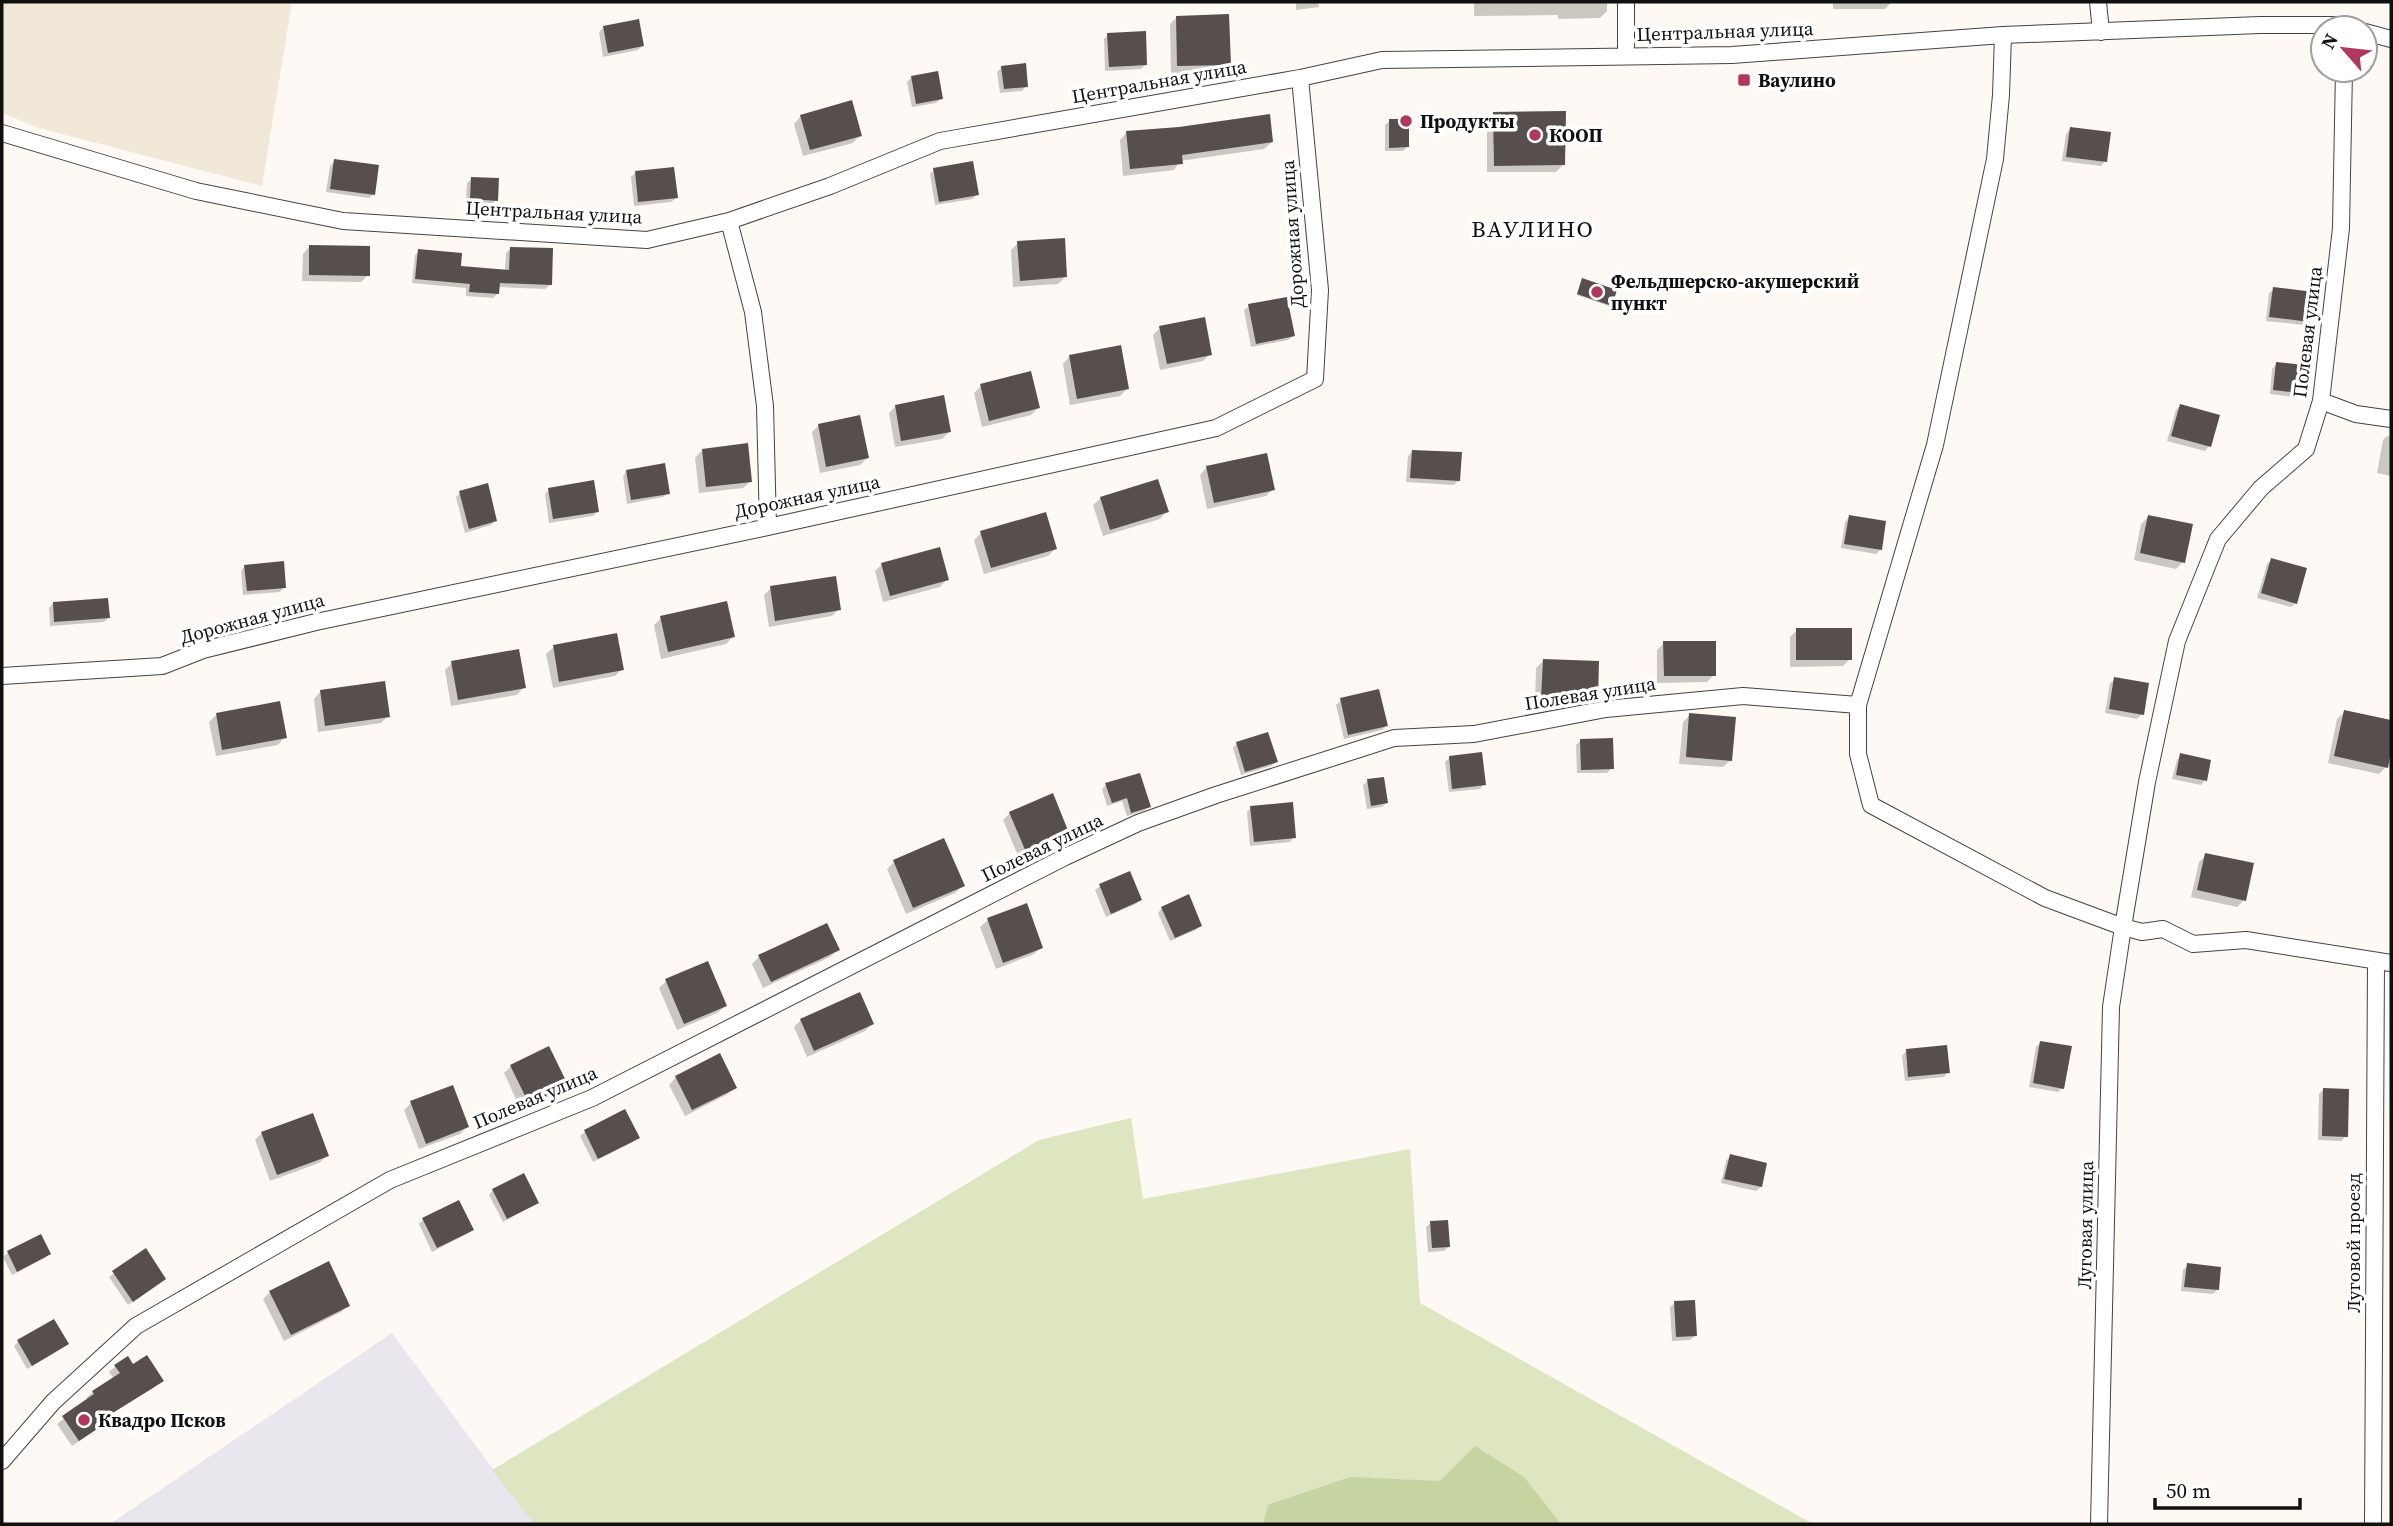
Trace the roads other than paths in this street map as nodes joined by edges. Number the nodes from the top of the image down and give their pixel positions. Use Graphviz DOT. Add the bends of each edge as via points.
graph roads {
  1 [pos="1626,2"];
  2 [pos="2098,2"];
  3 [pos="2309,26"];
  4 [pos="2101,32"];
  5 [pos="2003,35"];
  6 [pos="1626,56"];
  7 [pos="1300,78"];
  8 [pos="2344,84"];
  9 [pos="2,133"];
  10 [pos="729,221"];
  11 [pos="2321,401"];
  12 [pos="2391,419"];
  13 [pos="768,527"];
  14 [pos="2,676"];
  15 [pos="1858,705"];
  16 [pos="2123,927"];
  17 [pos="2383,962"];
  18 [pos="2,1461"];
  19 [pos="2099,1524"];
  20 [pos="2373,1524"];
  1 -- 6 [label="street"];
  2 -- 4 [label="street"];
  3 -- 4 [label="street, Центральная улица"];
  4 -- 5 [label="street, Центральная улица"];
  5 -- 6 [label="street, Центральная улица" via="1732,55"];
  5 -- 15 [label="street" via="1995,159 1935,445"];
  6 -- 7 [label="street, Центральная улица" via="1382,61"];
  7 -- 10 [label="street, Центральная улица" via="940,141"];
  7 -- 13 [label="street, Дорожная улица" via="1320,289 1315,379 1216,428"];
  8 -- 11 [label="street, Полевая улица" via="2342,228"];
  9 -- 10 [label="street, Центральная улица" via="197,191 343,221 647,240"];
  10 -- 13 [label="street" via="753,312 762,379"];
  11 -- 12 [label="street" via="2356,414"];
  11 -- 16 [label="street, Полевая улица" via="2306,449 2261,488 2218,539 2177,641"];
  13 -- 14 [label="street, Дорожная улица" via="316,622 203,649 162,666"];
  15 -- 16 [label="street" via="1858,754 1871,805 2045,898"];
  15 -- 18 [label="street, Полевая улица" via="1743,696 1606,709 1474,734 1394,738 1138,823 592,1098 390,1180 136,1326 53,1402"];
  16 -- 17 [label="street" via="2142,932 2164,929 2193,944 2246,940"];
  16 -- 19 [label="street, Луговая улица" via="2111,1007"];
  17 -- 20 [label="street, Луговой проезд"];
}
